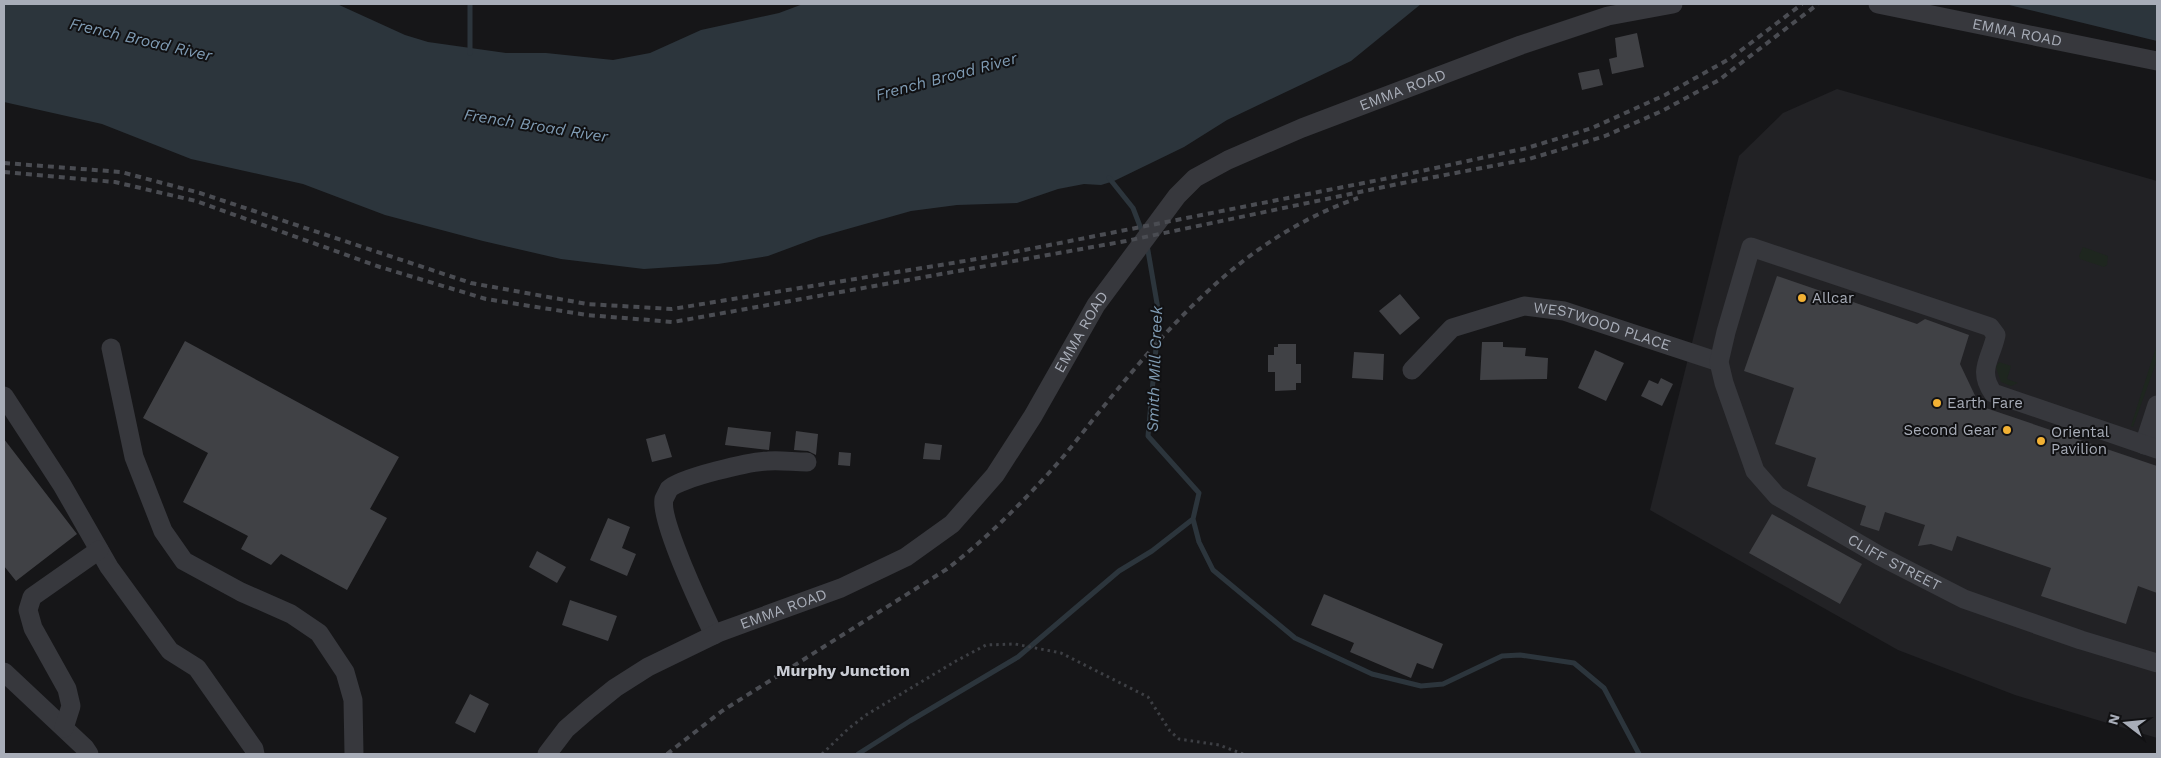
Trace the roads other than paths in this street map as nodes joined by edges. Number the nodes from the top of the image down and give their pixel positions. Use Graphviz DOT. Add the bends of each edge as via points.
graph roads {
  1 [pos="1673,4"];
  2 [pos="1878,4"];
  3 [pos="2157,62"];
  4 [pos="110,348"];
  5 [pos="1720,362"];
  6 [pos="1412,370"];
  7 [pos="4,396"];
  8 [pos="2157,405"];
  9 [pos="2151,447"];
  10 [pos="807,462"];
  11 [pos="99,550"];
  12 [pos="714,635"];
  13 [pos="2157,662"];
  14 [pos="4,672"];
  15 [pos="64,728"];
  16 [pos="89,754"];
  17 [pos="256,754"];
  18 [pos="354,754"];
  19 [pos="547,754"];
  1 -- 12 [label="street, EMMA ROAD" via="1608,16 1521,45 1302,128 1195,178 1177,196 1096,305 1033,416 995,475 952,524 906,557 884,568 841,588"];
  2 -- 3 [label="street, EMMA ROAD"];
  4 -- 18 [label="street" via="134,457 163,531 184,561 240,592 290,614 319,633 348,681 353,700"];
  5 -- 6 [label="street, WESTWOOD PLACE" via="1564,311 1524,306 1452,328"];
  5 -- 9 [label="street" via="1751,247 1990,327 1996,335 1984,372 1993,393"];
  5 -- 13 [label="street, CLIFF STREET" via="1724,383 1755,471 1778,496 1880,556 1964,599 2081,640"];
  7 -- 11 [label="street" via="62,485"];
  8 -- 9 [label="street"];
  10 -- 12 [label="street" via="767,460 734,467 683,481 670,489 664,500 664,514"];
  11 -- 15 [label="street" via="32,597 28,610 32,628 67,689 71,706"];
  11 -- 17 [label="street" via="170,651 197,668"];
  12 -- 19 [label="street, EMMA ROAD" via="648,667 615,688 566,730"];
  14 -- 15 [label="street"];
  15 -- 16 [label="street"];
}
